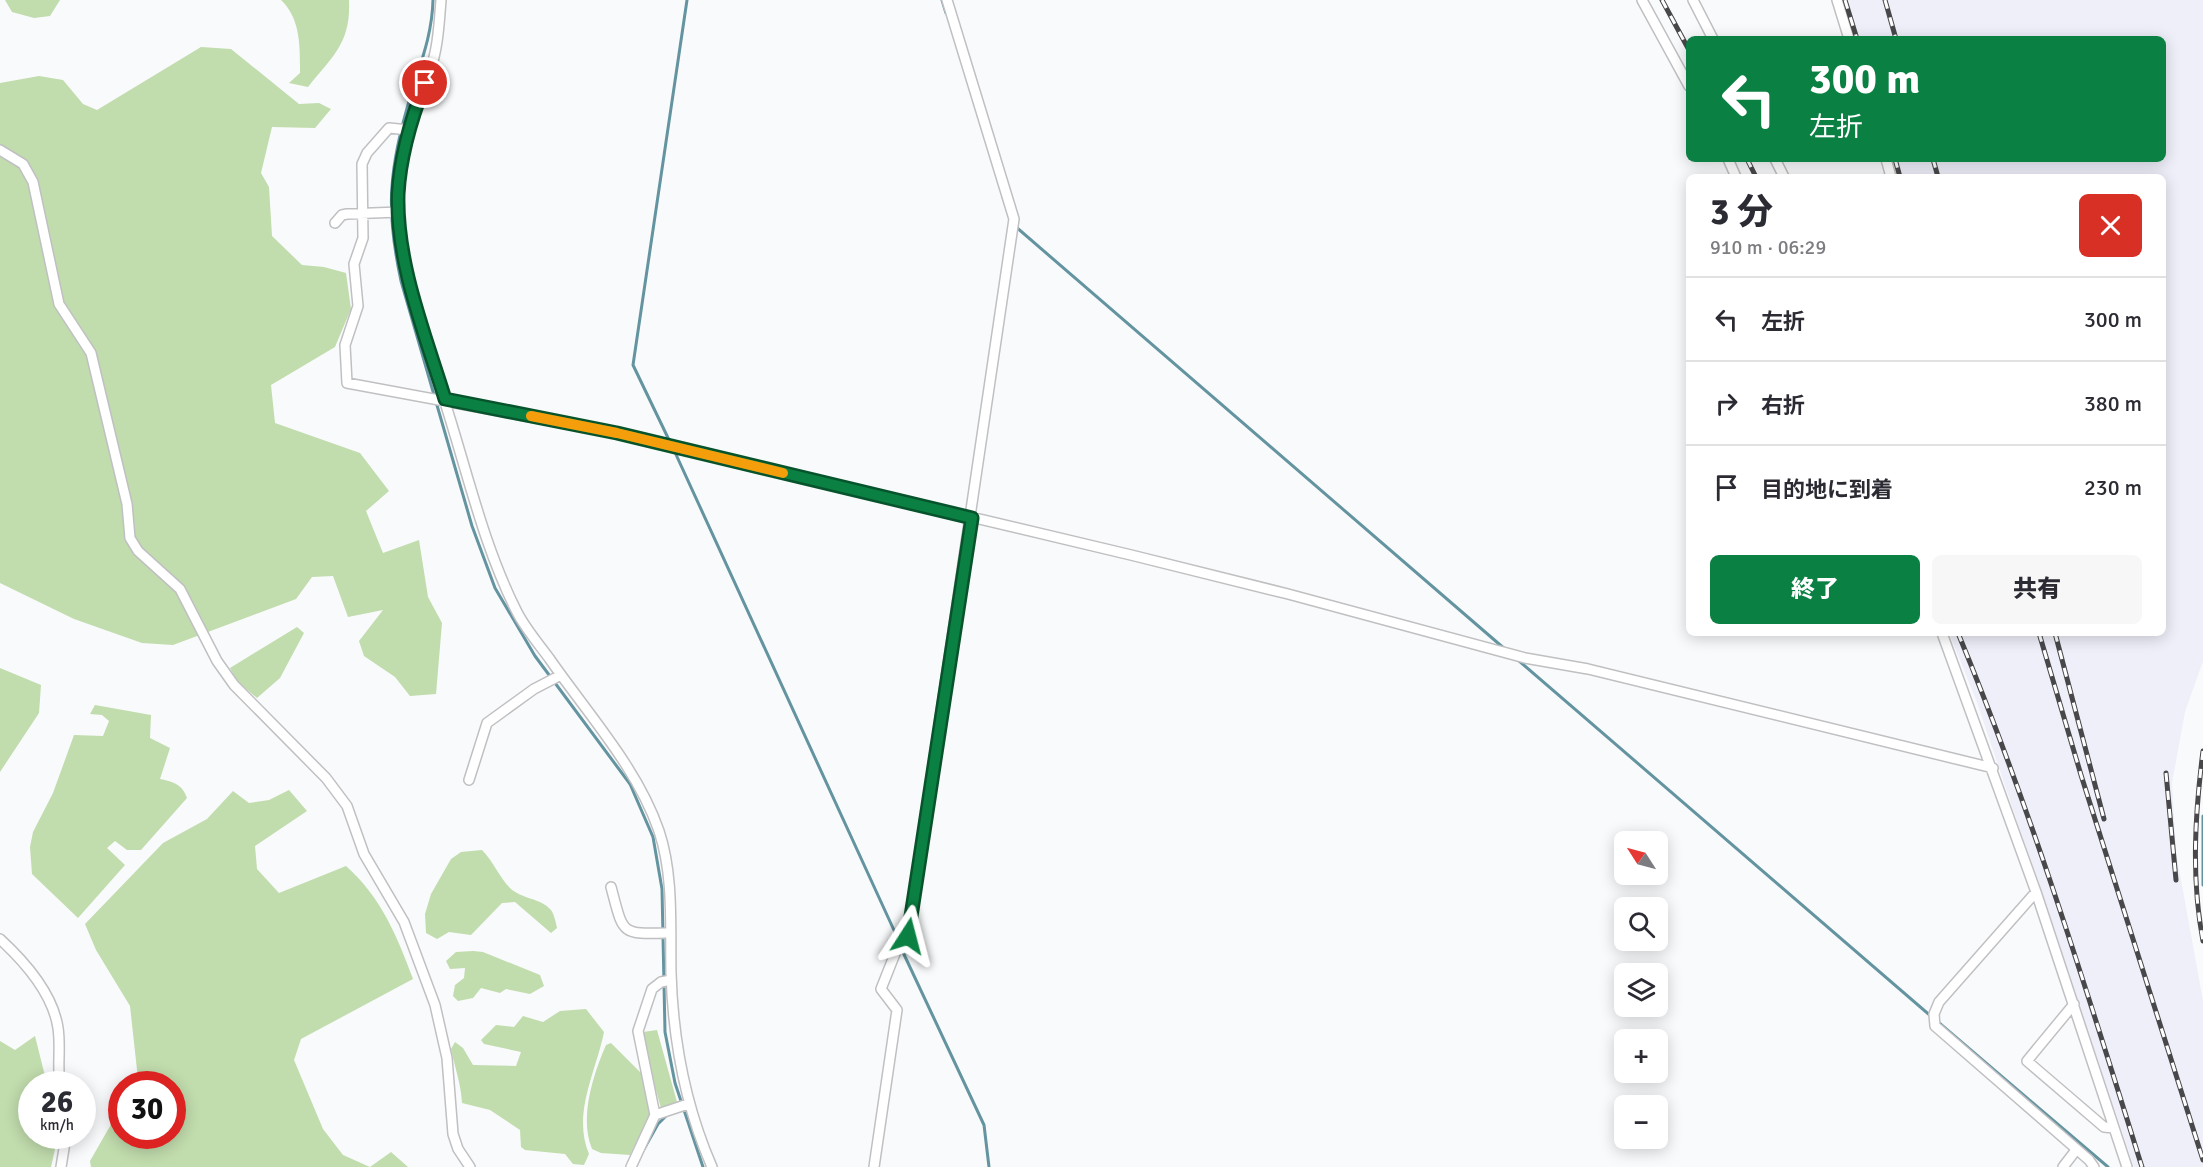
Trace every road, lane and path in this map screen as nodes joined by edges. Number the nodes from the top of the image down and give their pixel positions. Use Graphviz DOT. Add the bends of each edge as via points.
graph roads {
  1 [pos="441,0"];
  2 [pos="947,0"];
  3 [pos="1642,0"];
  4 [pos="1692,0"];
  5 [pos="1837,0"];
  6 [pos="1711,36"];
  7 [pos="1848,36"];
  8 [pos="1686,81"];
  9 [pos="409,129"];
  10 [pos="0,150"];
  11 [pos="399,212"];
  12 [pos="362,214"];
  13 [pos="335,223"];
  14 [pos="445,399"];
  15 [pos="972,518"];
  16 [pos="1943,636"];
  17 [pos="561,675"];
  18 [pos="1993,768"];
  19 [pos="469,780"];
  20 [pos="611,887"];
  21 [pos="2036,892"];
  22 [pos="671,933"];
  23 [pos="0,939"];
  24 [pos="671,980"];
  25 [pos="2074,1004"];
  26 [pos="60,1071"];
  27 [pos="688,1104"];
  28 [pos="655,1115"];
  29 [pos="2114,1128"];
  30 [pos="64,1149"];
  31 [pos="2076,1149"];
  32 [pos="61,1167"];
  33 [pos="470,1167"];
  34 [pos="632,1167"];
  35 [pos="712,1167"];
  36 [pos="874,1167"];
  37 [pos="2063,1167"];
  38 [pos="2094,1167"];
  39 [pos="2127,1167"];
  1 -- 9 [label="street" via="430,72"];
  2 -- 15 [label="street" via="1015,219"];
  3 -- 8 [label="street"];
  4 -- 6 [label="street"];
  5 -- 7 [label="street"];
  9 -- 11 [label="street" via="400,173"];
  9 -- 12 [label="street" via="389,128 367,153 362,164"];
  10 -- 33 [label="street" via="23,164 33,182 59,304 91,353 127,504 130,538 138,551 180,589 217,661 234,684 326,778 347,806 364,854 404,922 435,1005 447,1058 453,1134"];
  11 -- 12 [label="street"];
  11 -- 14 [label="street" via="409,274"];
  12 -- 13 [label="street" via="342,216"];
  12 -- 14 [label="street" via="362,243 354,264 358,306 345,345 347,383"];
  14 -- 15 [label="street" via="617,433"];
  14 -- 17 [label="street" via="492,558 519,615"];
  15 -- 18 [label="street" via="1288,594 1524,658 1588,669"];
  15 -- 36 [label="street" via="908,936 900,941 881,989 897,1010"];
  16 -- 18 [label="street"];
  17 -- 19 [label="street" via="487,723"];
  17 -- 22 [label="street" via="640,786 651,809 666,861"];
  18 -- 21 [label="street"];
  20 -- 22 [label="street" via="621,925 627,931"];
  21 -- 25 [label="street"];
  21 -- 31 [label="street" via="1939,1002 1935,1026"];
  22 -- 24 [label="street"];
  23 -- 26 [label="street" via="33,975 51,1009 58,1027"];
  24 -- 27 [label="street" via="676,1044"];
  24 -- 28 [label="street" via="652,989 638,1031"];
  25 -- 29 [label="street"];
  25 -- 29 [label="street" via="2027,1061 2104,1126"];
  27 -- 28 [label="street"];
  27 -- 35 [label="street"];
  28 -- 34 [label="street"];
  29 -- 39 [label="street"];
  30 -- 32 [label="street"];
  31 -- 37 [label="street"];
  31 -- 38 [label="street"];
}
